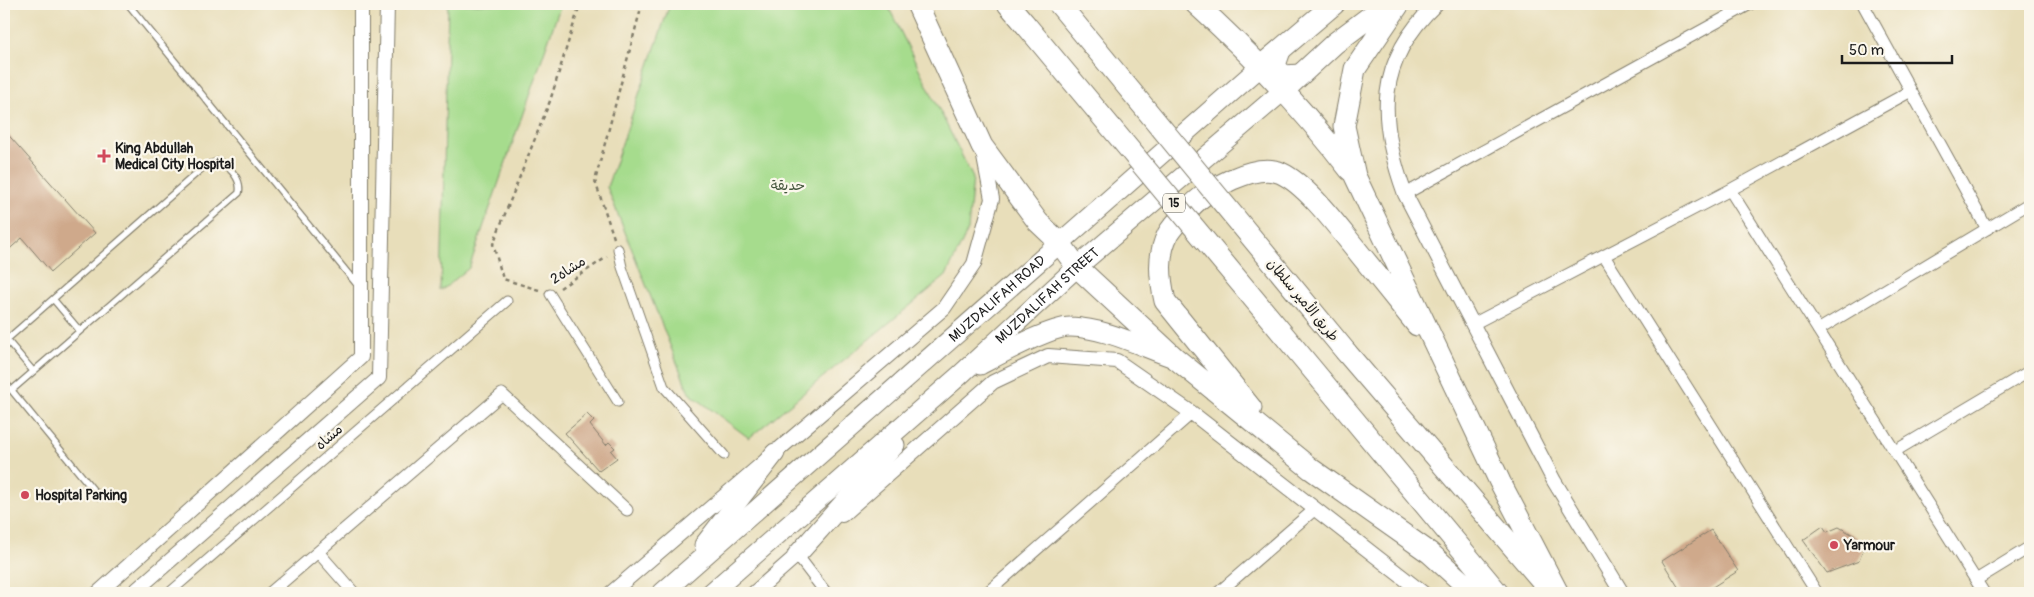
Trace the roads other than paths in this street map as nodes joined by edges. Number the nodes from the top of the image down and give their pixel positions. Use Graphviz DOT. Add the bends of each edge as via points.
graph roads {
  1 [pos="128,4"];
  2 [pos="361,4"];
  3 [pos="387,4"];
  4 [pos="917,4"];
  5 [pos="1008,4"];
  6 [pos="1058,4"];
  7 [pos="1196,4"];
  8 [pos="1334,4"];
  9 [pos="1388,4"];
  10 [pos="1399,4"];
  11 [pos="1436,4"];
  12 [pos="1750,4"];
  13 [pos="1863,4"];
  14 [pos="1282,48"];
  15 [pos="1260,67"];
  16 [pos="1301,74"];
  17 [pos="1283,91"];
  18 [pos="1911,91"];
  19 [pos="982,146"];
  20 [pos="1355,176"];
  21 [pos="1730,190"];
  22 [pos="1404,194"];
  23 [pos="2030,203"];
  24 [pos="1987,229"];
  25 [pos="1059,242"];
  26 [pos="618,250"];
  27 [pos="1604,256"];
  28 [pos="1036,262"];
  29 [pos="1077,267"];
  30 [pos="1057,286"];
  31 [pos="361,289"];
  32 [pos="550,294"];
  33 [pos="53,299"];
  34 [pos="507,301"];
  35 [pos="1473,324"];
  36 [pos="1818,330"];
  37 [pos="80,331"];
  38 [pos="5,341"];
  39 [pos="1439,353"];
  40 [pos="1175,358"];
  41 [pos="2030,370"];
  42 [pos="33,371"];
  43 [pos="959,376"];
  44 [pos="4,380"];
  45 [pos="12,390"];
  46 [pos="618,402"];
  47 [pos="1192,413"];
  48 [pos="1282,446"];
  49 [pos="1895,451"];
  50 [pos="775,453"];
  51 [pos="724,455"];
  52 [pos="99,497"];
  53 [pos="1315,509"];
  54 [pos="627,510"];
  55 [pos="2030,547"];
  56 [pos="318,552"];
  57 [pos="797,555"];
  58 [pos="1976,580"];
  59 [pos="669,587"];
  60 [pos="1224,591"];
  61 [pos="98,593"];
  62 [pos="133,593"];
  63 [pos="169,593"];
  64 [pos="270,593"];
  65 [pos="354,593"];
  66 [pos="611,593"];
  67 [pos="711,593"];
  68 [pos="754,593"];
  69 [pos="826,593"];
  70 [pos="987,593"];
  71 [pos="1423,593"];
  72 [pos="1474,593"];
  73 [pos="1498,593"];
  74 [pos="1553,593"];
  75 [pos="1558,593"];
  76 [pos="1622,593"];
  77 [pos="1817,593"];
  78 [pos="1984,593"];
  1 -- 31 [label="lane"];
  2 -- 31 [label="street"];
  3 -- 62 [label="street" via="379,378"];
  4 -- 19 [label="highway"];
  5 -- 73 [label="highway, 15, bridge"];
  6 -- 74 [label="highway, طريق الأمير سلطان, bridge" via="1346,352"];
  7 -- 15 [label="highway"];
  8 -- 14 [label="highway, MUZDALIFAH ROAD"];
  9 -- 16 [label="highway, MUZDALIFAH STREET" via="1335,43"];
  10 -- 20 [label="highway" via="1354,69 1344,126"];
  11 -- 22 [label="street" via="1402,47 1386,87 1385,117 1392,158"];
  12 -- 22 [label="street"];
  13 -- 18 [label="street"];
  14 -- 15 [label="highway, MUZDALIFAH ROAD"];
  14 -- 16 [label="highway" via="1276,65 1283,75"];
  15 -- 17 [label="highway"];
  15 -- 25 [label="highway, MUZDALIFAH ROAD"];
  16 -- 17 [label="highway, MUZDALIFAH STREET"];
  17 -- 20 [label="highway" via="1316,126"];
  17 -- 29 [label="highway, MUZDALIFAH STREET"];
  18 -- 21 [label="street"];
  18 -- 24 [label="street"];
  19 -- 25 [label="highway" via="1038,222"];
  19 -- 50 [label="street" via="992,198 974,264 944,308"];
  20 -- 39 [label="highway"];
  21 -- 27 [label="street"];
  21 -- 36 [label="street"];
  22 -- 35 [label="street"];
  23 -- 24 [label="street"];
  24 -- 36 [label="street"];
  25 -- 28 [label="highway, MUZDALIFAH ROAD"];
  25 -- 29 [label="highway"];
  26 -- 51 [label="street" via="664,387"];
  27 -- 35 [label="street"];
  27 -- 77 [label="street"];
  28 -- 30 [label="highway" via="1057,257 1066,268"];
  28 -- 59 [label="highway, MUZDALIFAH ROAD"];
  29 -- 30 [label="highway, MUZDALIFAH STREET"];
  29 -- 40 [label="highway"];
  30 -- 43 [label="highway, MUZDALIFAH STREET"];
  31 -- 61 [label="street" via="361,357"];
  32 -- 46 [label="street"];
  33 -- 37 [label="lane"];
  33 -- 37 [label="lane" via="206,165 219,161 228,166 240,186 239,193"];
  33 -- 38 [label="lane"];
  34 -- 63 [label="street, مشاه"];
  35 -- 76 [label="street" via="1554,481"];
  36 -- 49 [label="street"];
  37 -- 42 [label="lane"];
  38 -- 42 [label="lane"];
  39 -- 48 [label="highway" via="1330,217 1305,191 1280,173 1254,171 1234,178 1195,202 1168,234 1161,256 1160,280 1165,301"];
  39 -- 75 [label="highway" via="1500,482"];
  40 -- 43 [label="highway" via="1097,331 1070,327 1026,342"];
  40 -- 48 [label="highway"];
  41 -- 49 [label="street"];
  42 -- 45 [label="lane"];
  43 -- 57 [label="highway"];
  43 -- 67 [label="highway, MUZDALIFAH STREET"];
  44 -- 45 [label="lane"];
  45 -- 52 [label="lane"];
  47 -- 53 [label="street"];
  47 -- 57 [label="street" via="1117,361 1048,356 993,382"];
  47 -- 70 [label="street"];
  48 -- 72 [label="highway" via="1430,553"];
  49 -- 58 [label="street"];
  50 -- 59 [label="highway"];
  50 -- 66 [label="street"];
  53 -- 60 [label="street"];
  53 -- 71 [label="street"];
  54 -- 56 [label="street" via="502,394"];
  55 -- 58 [label="street"];
  56 -- 64 [label="street"];
  56 -- 65 [label="street"];
  57 -- 68 [label="street"];
  57 -- 69 [label="street"];
  58 -- 78 [label="street"];
}
